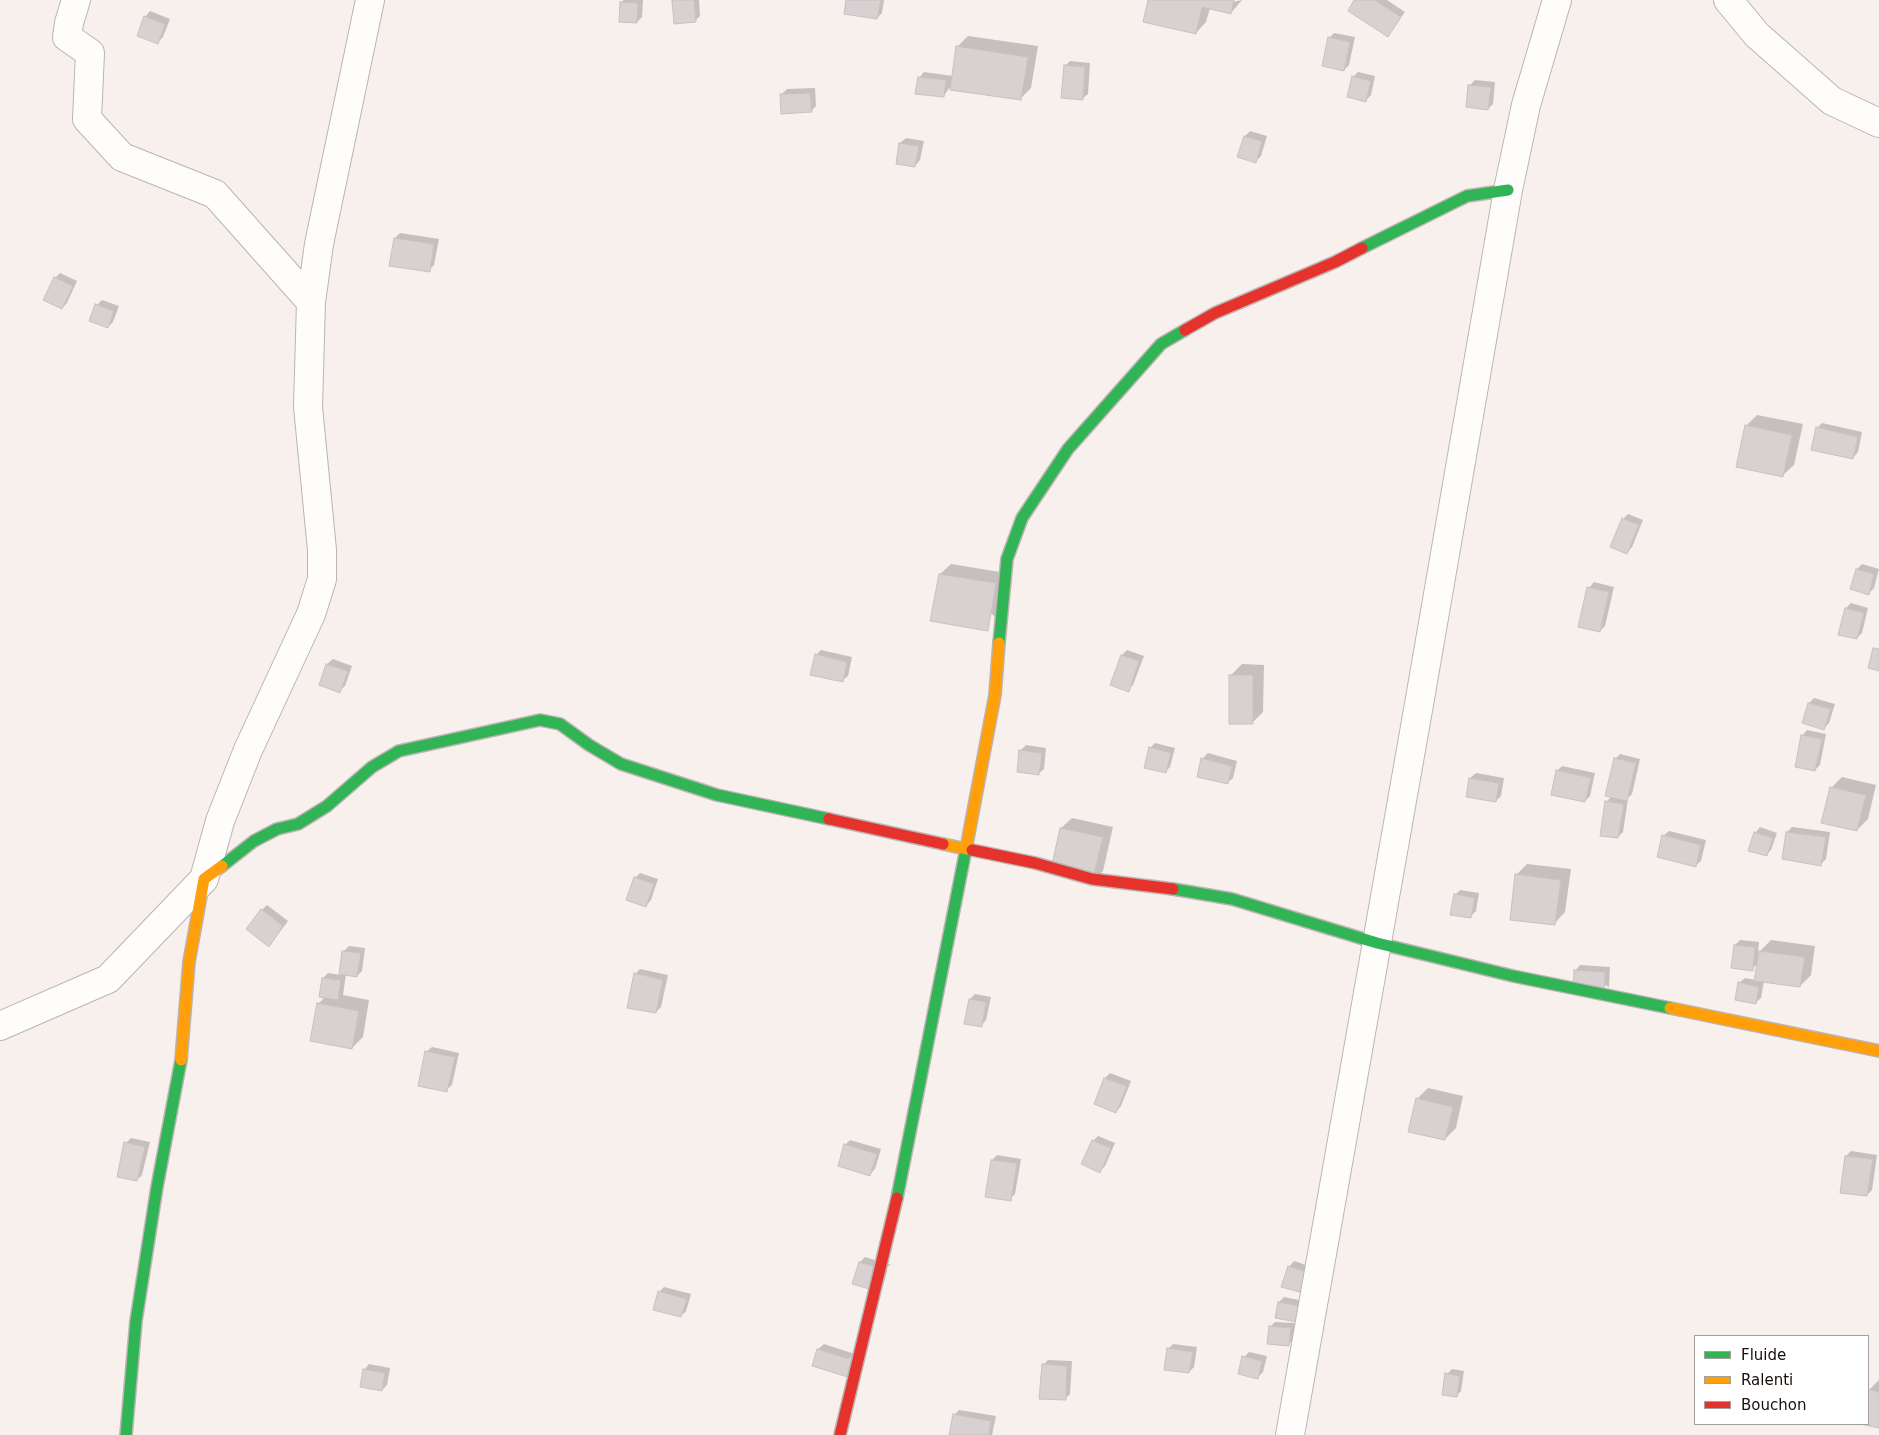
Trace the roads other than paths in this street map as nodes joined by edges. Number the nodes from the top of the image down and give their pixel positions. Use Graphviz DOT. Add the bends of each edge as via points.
graph roads {
  1 [pos="76,0"];
  2 [pos="370,0"];
  3 [pos="1557,0"];
  4 [pos="1728,0"];
  5 [pos="1879,123"];
  6 [pos="1508,186"];
  7 [pos="311,302"];
  8 [pos="966,849"];
  9 [pos="204,879"];
  10 [pos="1377,943"];
  11 [pos="0,1026"];
  12 [pos="1879,1051"];
  13 [pos="126,1435"];
  14 [pos="840,1435"];
  15 [pos="1290,1435"];
  1 -- 7 [label="street" via="67,37 90,53 87,119 122,157 215,194"];
  2 -- 7 [label="street" via="319,244"];
  3 -- 6 [label="street" via="1526,105"];
  4 -- 5 [label="street" via="1758,35 1832,100"];
  6 -- 8 [label="street" via="1467,196 1335,262 1215,313 1161,344 1068,448 1022,518 1007,559 995,695"];
  6 -- 10 [label="street"];
  7 -- 9 [label="street" via="308,407 322,579 311,614 248,750 220,821"];
  8 -- 9 [label="street" via="717,795 621,764 560,724 540,720 399,751 372,767 327,806 298,824 277,829 254,841"];
  8 -- 10 [label="street" via="1092,878 1232,899"];
  8 -- 14 [label="street" via="895,1208"];
  9 -- 11 [label="street" via="108,979"];
  9 -- 13 [label="street" via="190,962 184,1051 157,1187 136,1321"];
  10 -- 12 [label="street" via="1513,976"];
  10 -- 15 [label="street"];
}
